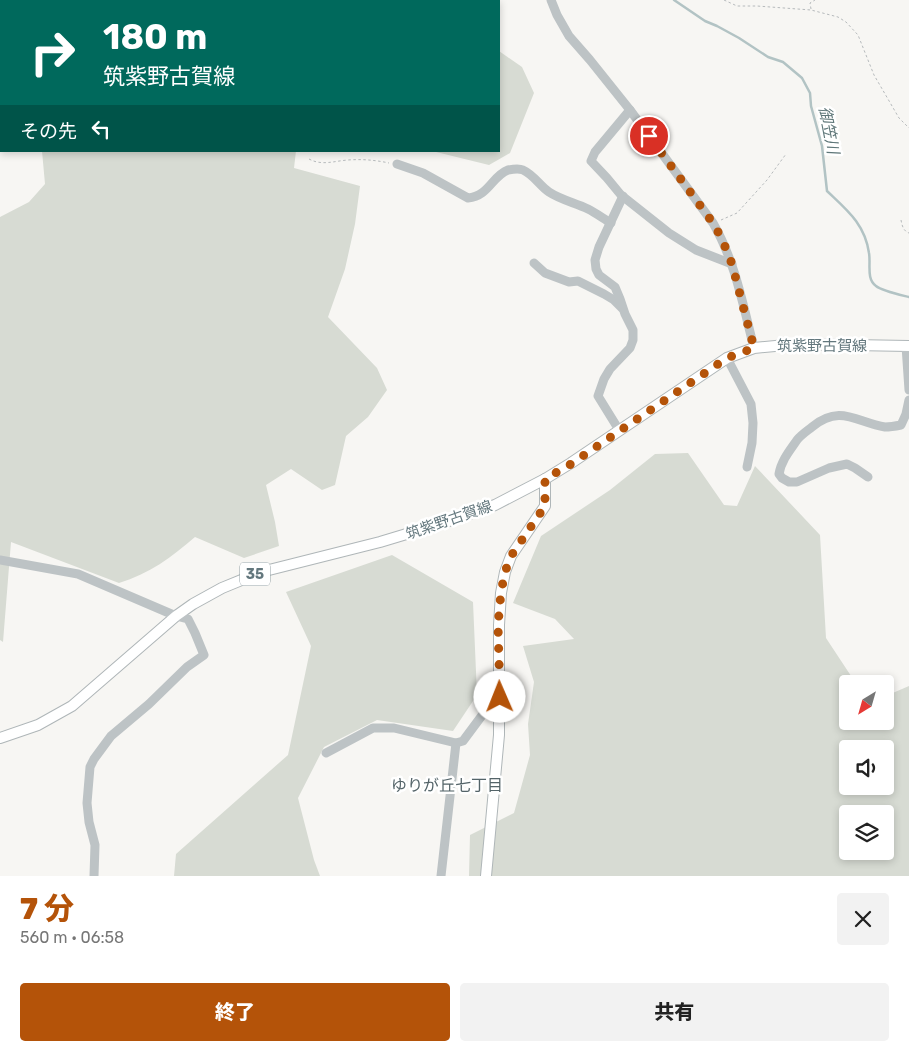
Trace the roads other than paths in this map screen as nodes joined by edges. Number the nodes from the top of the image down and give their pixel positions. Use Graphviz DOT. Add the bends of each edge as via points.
graph roads {
  1 [pos="551,0"];
  2 [pos="630,110"];
  3 [pos="397,164"];
  4 [pos="623,196"];
  5 [pos="611,223"];
  6 [pos="534,263"];
  7 [pos="732,264"];
  8 [pos="624,310"];
  9 [pos="907,346"];
  10 [pos="754,348"];
  11 [pos="727,358"];
  12 [pos="909,390"];
  13 [pos="909,400"];
  14 [pos="619,430"];
  15 [pos="747,468"];
  16 [pos="868,477"];
  17 [pos="545,479"];
  18 [pos="0,560"];
  19 [pos="176,616"];
  20 [pos="500,697"];
  21 [pos="0,738"];
  22 [pos="456,743"];
  23 [pos="326,753"];
  24 [pos="94,876"];
  25 [pos="442,876"];
  26 [pos="486,876"];
  1 -- 2 [label="street" via="569,36"];
  2 -- 4 [label="street" via="591,161"];
  2 -- 7 [label="street" via="713,223"];
  3 -- 5 [label="street" via="422,173 468,198 486,190 507,170 522,170 548,192 589,209"];
  4 -- 5 [label="street"];
  4 -- 7 [label="street" via="696,250"];
  5 -- 8 [label="street" via="599,247 596,269 615,287"];
  6 -- 8 [label="street" via="545,273 569,282 578,281 604,294"];
  7 -- 10 [label="street"];
  8 -- 14 [label="street" via="633,330 633,340 630,348 610,369 598,396"];
  9 -- 10 [label="main road, 筑紫野古賀線 / 35" via="796,344"];
  9 -- 12 [label="street"];
  10 -- 11 [label="main road, 筑紫野古賀線 / 35"];
  11 -- 14 [label="main road, 筑紫野古賀線 / 35"];
  11 -- 15 [label="street" via="751,404 752,443"];
  13 -- 16 [label="street" via="901,425 887,427 847,416 826,417 800,436 787,454 779,474 788,482 797,482 847,464"];
  14 -- 17 [label="main road, 筑紫野古賀線 / 35"];
  17 -- 19 [label="main road, 筑紫野古賀線 / 35" via="495,504 443,523 261,572 222,588"];
  17 -- 20 [label="main road" via="545,506 511,556 505,572 498,625"];
  18 -- 19 [label="street" via="78,574"];
  19 -- 21 [label="main road, 筑紫野古賀線 / 35" via="72,706 38,725"];
  19 -- 24 [label="street" via="188,619 204,655 111,736 90,767 87,803 95,845"];
  20 -- 22 [label="street" via="495,698 463,741"];
  20 -- 26 [label="main road"];
  22 -- 23 [label="street" via="394,728 373,728"];
  22 -- 25 [label="street"];
}
